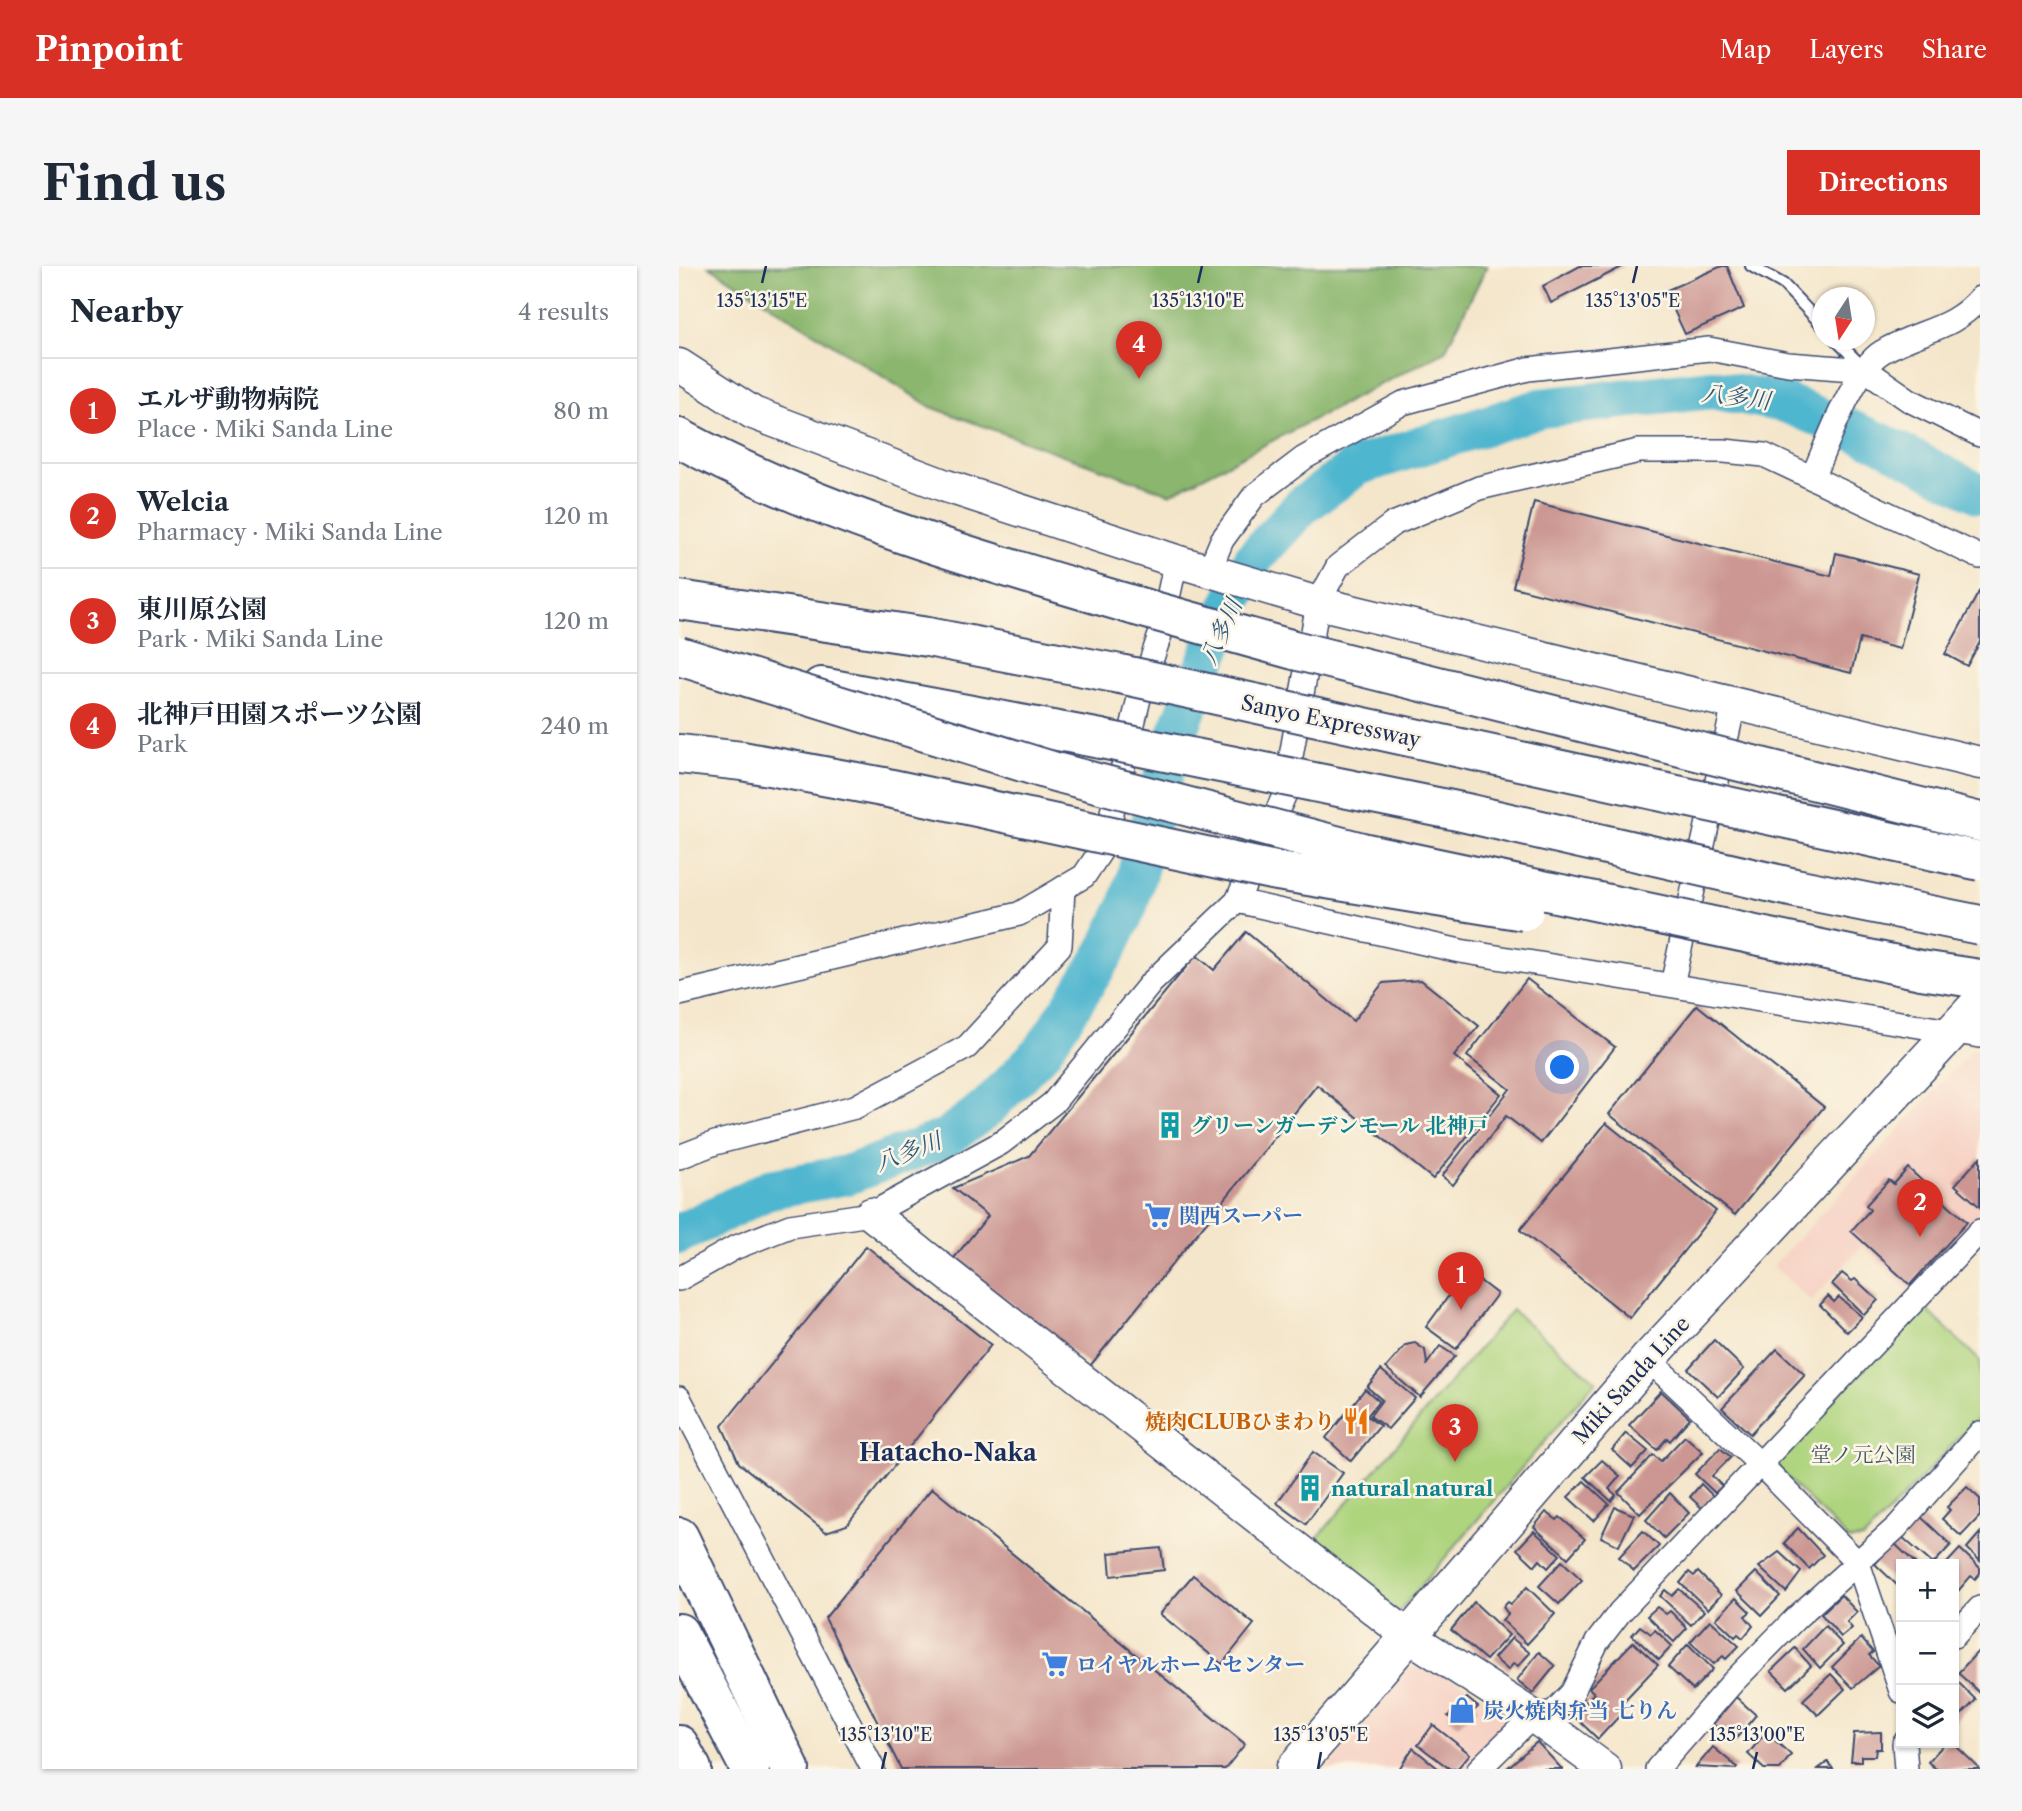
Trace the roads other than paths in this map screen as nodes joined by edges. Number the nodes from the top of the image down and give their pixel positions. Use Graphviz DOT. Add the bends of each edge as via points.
graph roads {
  1 [pos="1751,266"];
  2 [pos="1980,298"];
  3 [pos="1812,314"];
  4 [pos="1842,350"];
  5 [pos="679,365"];
  6 [pos="1860,377"];
  7 [pos="1980,435"];
  8 [pos="679,438"];
  9 [pos="1815,470"];
  10 [pos="1980,556"];
  11 [pos="1175,561"];
  12 [pos="1209,570"];
  13 [pos="679,600"];
  14 [pos="1318,603"];
  15 [pos="679,656"];
  16 [pos="679,667"];
  17 [pos="1734,704"];
  18 [pos="679,754"];
  19 [pos="1980,763"];
  20 [pos="1980,822"];
  21 [pos="1980,861"];
  22 [pos="1063,888"];
  23 [pos="1237,901"];
  24 [pos="1980,925"];
  25 [pos="1921,970"];
  26 [pos="1980,979"];
  27 [pos="1672,985"];
  28 [pos="679,994"];
  29 [pos="1980,1002"];
  30 [pos="1967,1034"];
  31 [pos="679,1157"];
  32 [pos="871,1214"];
  33 [pos="1980,1231"];
  34 [pos="679,1279"];
  35 [pos="1648,1359"];
  36 [pos="679,1398"];
  37 [pos="1980,1433"];
  38 [pos="1761,1465"];
  39 [pos="679,1537"];
  40 [pos="1858,1563"];
  41 [pos="1980,1608"];
  42 [pos="1959,1631"];
  43 [pos="679,1633"];
  44 [pos="1407,1635"];
  45 [pos="1899,1685"];
  46 [pos="1533,1716"];
  47 [pos="679,1745"];
  48 [pos="1905,1748"];
  49 [pos="692,1769"];
  50 [pos="750,1769"];
  51 [pos="790,1769"];
  52 [pos="873,1769"];
  53 [pos="1294,1769"];
  54 [pos="1479,1769"];
  55 [pos="1605,1769"];
  56 [pos="1657,1769"];
  57 [pos="1906,1769"];
  1 -- 3 [label="lane" via="1783,284"];
  2 -- 6 [label="street" via="1964,316 1880,352"];
  4 -- 6 [label="lane"];
  5 -- 11 [label="street" via="753,413 946,486"];
  6 -- 7 [label="street"];
  6 -- 9 [label="street"];
  6 -- 12 [label="street" via="1709,349 1528,369 1403,402 1304,458 1254,496 1222,540"];
  8 -- 20 [label="highway, bridge" via="812,501 904,536 1136,606"];
  9 -- 10 [label="street"];
  9 -- 14 [label="street" via="1764,455 1639,451 1479,488 1393,524 1338,566"];
  11 -- 12 [label="street"];
  11 -- 22 [label="street" via="1104,846 1084,876"];
  12 -- 14 [label="street"];
  13 -- 21 [label="highway, Sanyo Expressway, bridge" via="928,638 1120,674"];
  14 -- 17 [label="street"];
  14 -- 23 [label="street" via="1284,796"];
  15 -- 25 [label="highway, bridge" via="1055,772 1362,852"];
  16 -- 24 [label="highway, bridge" via="921,704 1101,739"];
  17 -- 19 [label="street"];
  17 -- 27 [label="street"];
  18 -- 25 [label="highway, bridge" via="883,787 1352,885"];
  22 -- 28 [label="street" via="1019,914"];
  22 -- 31 [label="street" via="1060,946 967,1047 855,1107 715,1143"];
  23 -- 27 [label="street" via="1460,951"];
  23 -- 32 [label="street" via="1151,982 1053,1103 1002,1143"];
  25 -- 26 [label="highway"];
  27 -- 30 [label="street"];
  29 -- 30 [label="main road, Miki Sanda Line"];
  30 -- 35 [label="main road, Miki Sanda Line"];
  32 -- 34 [label="street" via="790,1226 734,1248"];
  32 -- 44 [label="street"];
  33 -- 38 [label="street"];
  35 -- 38 [label="street"];
  35 -- 44 [label="main road, Miki Sanda Line"];
  36 -- 52 [label="street"];
  37 -- 40 [label="street" via="1897,1527"];
  38 -- 40 [label="street"];
  38 -- 46 [label="street" via="1620,1612 1597,1642 1571,1693 1554,1712"];
  39 -- 51 [label="highway"];
  40 -- 45 [label="street"];
  40 -- 56 [label="street" via="1733,1682"];
  41 -- 42 [label="street"];
  43 -- 50 [label="highway"];
  44 -- 46 [label="street"];
  44 -- 53 [label="main road, Miki Sanda Line"];
  46 -- 54 [label="street"];
  46 -- 55 [label="street"];
  47 -- 49 [label="highway"];
  48 -- 57 [label="street"];
}
